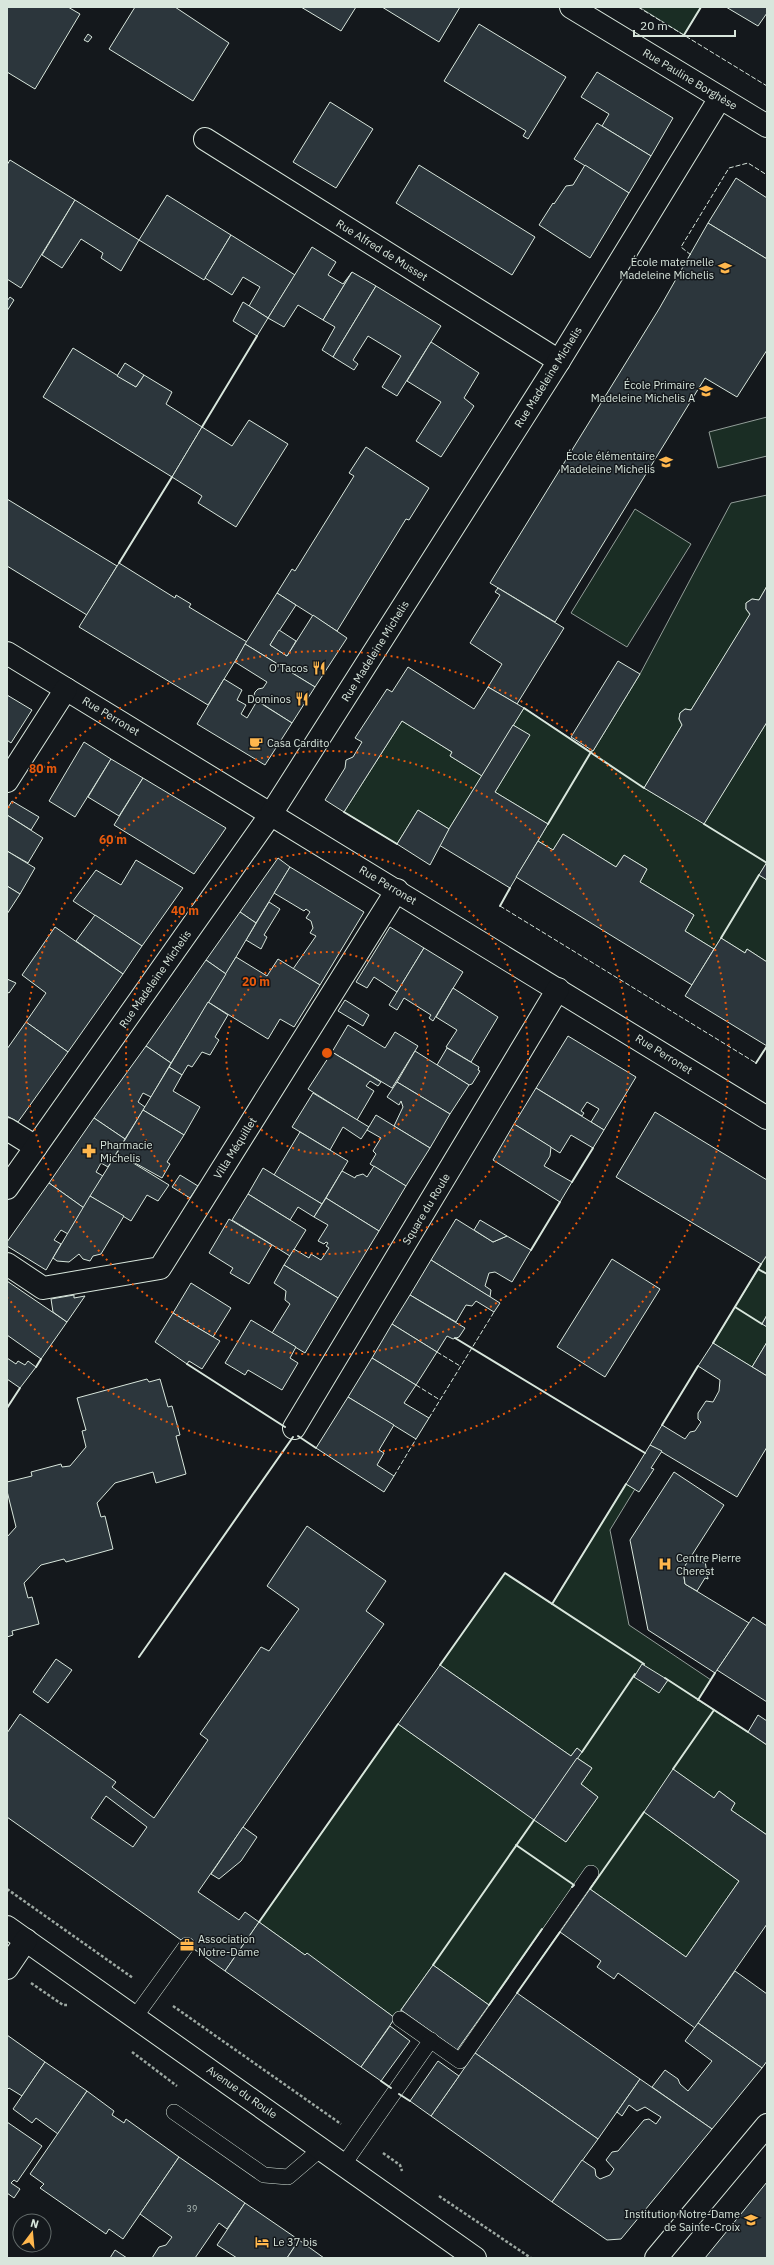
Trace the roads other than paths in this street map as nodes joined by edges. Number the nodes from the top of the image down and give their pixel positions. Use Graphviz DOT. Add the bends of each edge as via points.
graph roads {
  1 [pos="571,7"];
  2 [pos="720,98"];
  3 [pos="767,126"];
  4 [pos="205,139"];
  5 [pos="559,361"];
  6 [pos="7,653"];
  7 [pos="66,689"];
  8 [pos="7,781"];
  9 [pos="271,814"];
  10 [pos="396,890"];
  11 [pos="558,989"];
  12 [pos="767,1118"];
  13 [pos="7,1130"];
  14 [pos="36,1147"];
  15 [pos="7,1188"];
  16 [pos="7,1264"];
  17 [pos="294,1428"];
  18 [pos="591,1872"];
  19 [pos="7,1927"];
  20 [pos="26,1940"];
  21 [pos="187,1945"];
  22 [pos="7,1968"];
  23 [pos="135,2017"];
  24 [pos="400,2018"];
  25 [pos="430,2040"];
  26 [pos="174,2112"];
  27 [pos="767,2125"];
  28 [pos="322,2148"];
  29 [pos="344,2164"];
  30 [pos="475,2258"];
  31 [pos="656,2258"];
  1 -- 2 [label="street, Rue Pauline Borghèse"];
  2 -- 3 [label="street, Rue Pauline Borghèse"];
  2 -- 5 [label="street, Rue Madeleine Michelis"];
  4 -- 5 [label="street, Rue Alfred de Musset"];
  5 -- 9 [label="street, Rue Madeleine Michelis"];
  6 -- 7 [label="street, Rue Perronet"];
  7 -- 8 [label="street"];
  7 -- 9 [label="street, Rue Perronet"];
  9 -- 10 [label="street, Rue Perronet"];
  9 -- 14 [label="street, Rue Madeleine Michelis"];
  10 -- 11 [label="street, Rue Perronet"];
  10 -- 16 [label="street, Villa Méquillet" via="160,1268 43,1288"];
  11 -- 12 [label="street, Rue Perronet"];
  11 -- 17 [label="street, Square du Roule"];
  13 -- 14 [label="street"];
  14 -- 15 [label="street, Rue Madeleine Michelis"];
  18 -- 25 [label="lane" via="460,2061"];
  19 -- 20 [label="street, Avenue du Roule"];
  20 -- 22 [label="street"];
  20 -- 23 [label="street, Avenue du Roule"];
  21 -- 23 [label="lane"];
  23 -- 28 [label="street, Avenue du Roule"];
  24 -- 25 [label="lane"];
  25 -- 29 [label="lane"];
  26 -- 28 [label="lane" via="264,2175 288,2177"];
  27 -- 31 [label="street"];
  28 -- 29 [label="street, Avenue du Roule"];
  29 -- 30 [label="street, Avenue du Roule"];
}
